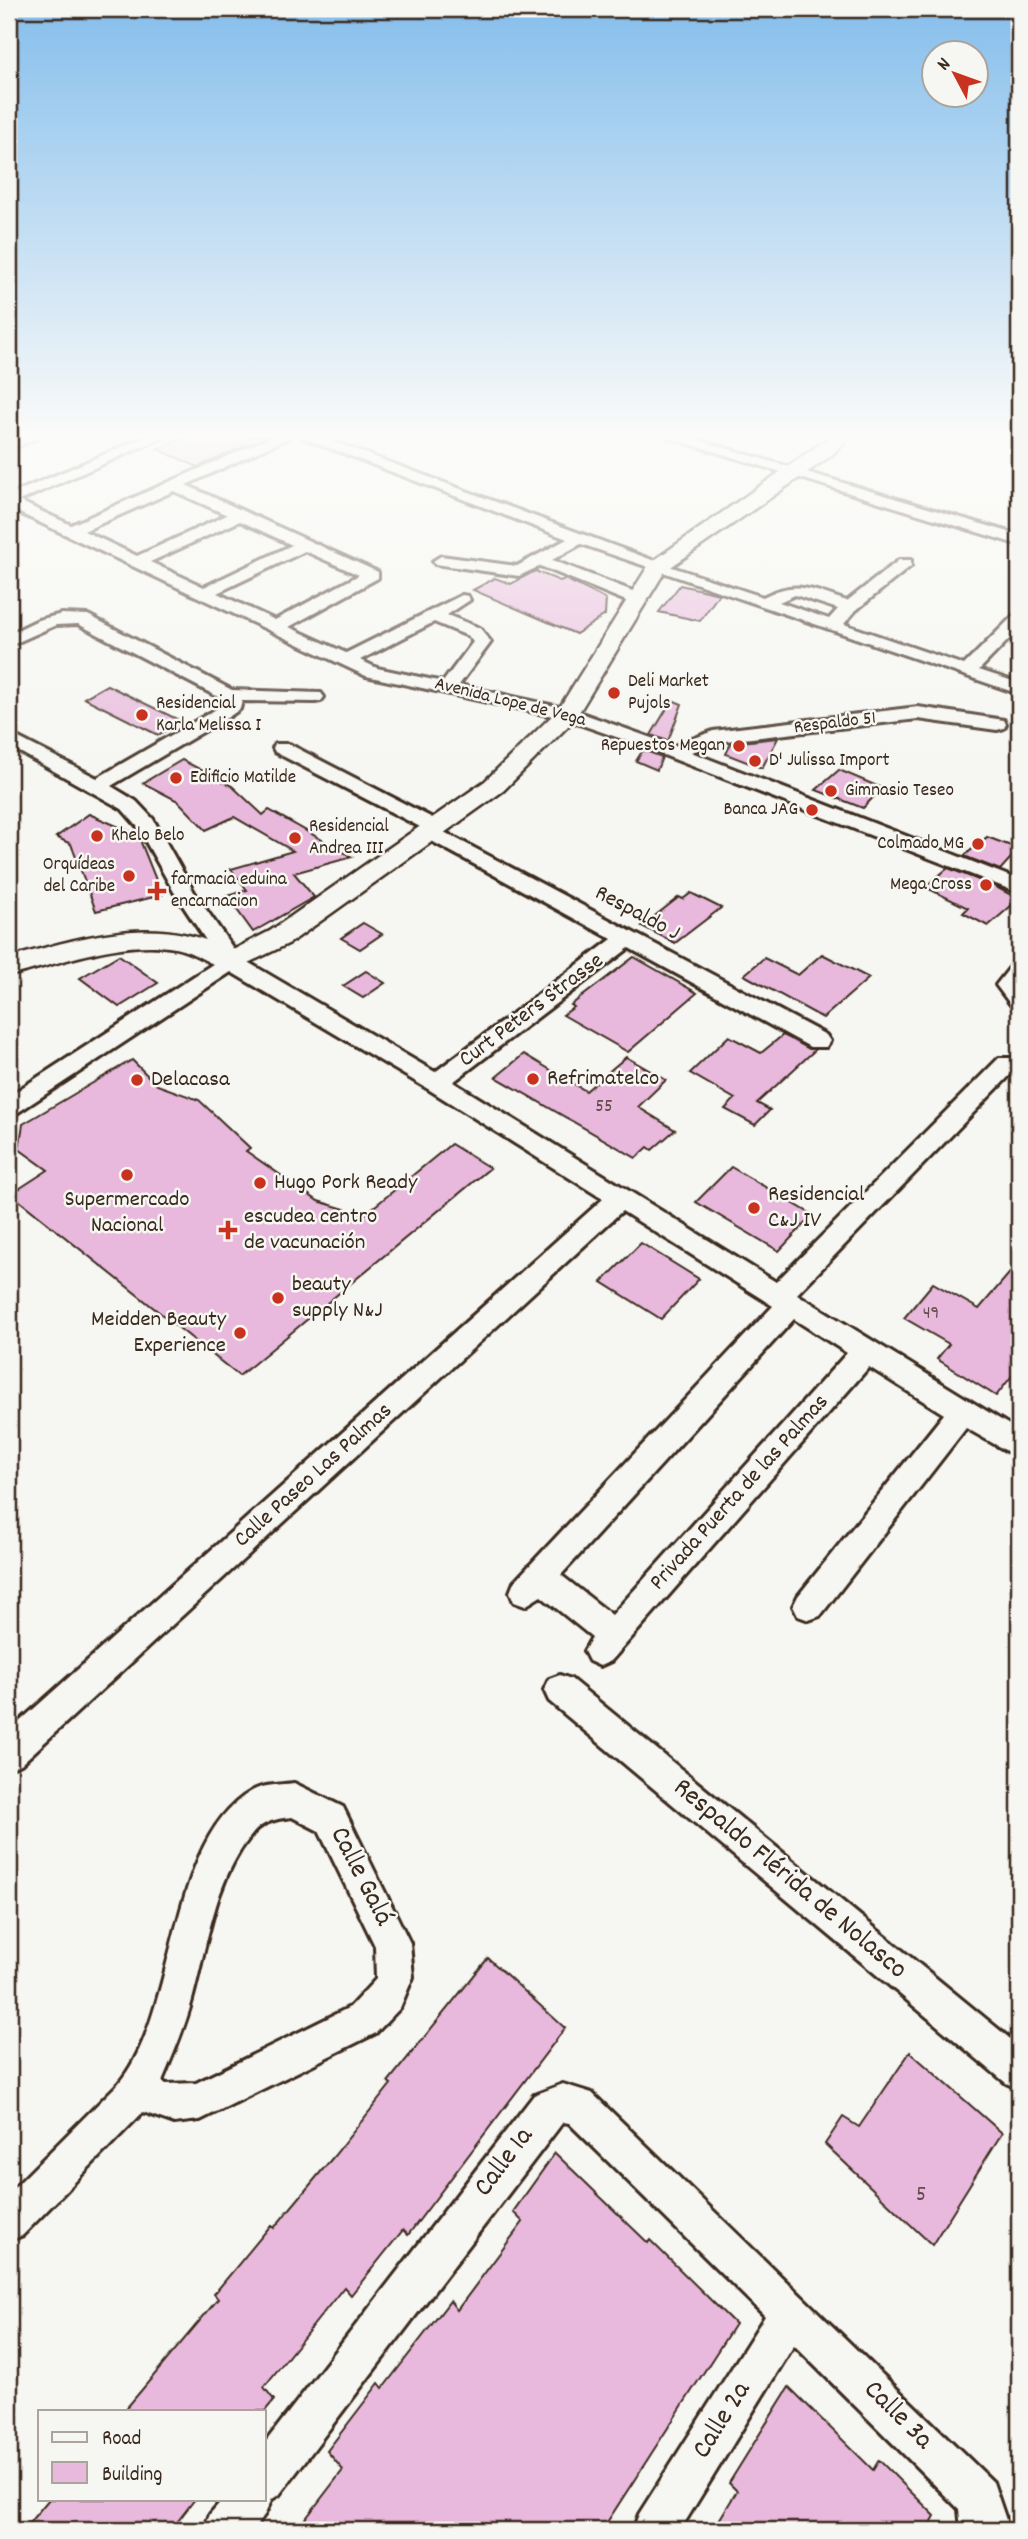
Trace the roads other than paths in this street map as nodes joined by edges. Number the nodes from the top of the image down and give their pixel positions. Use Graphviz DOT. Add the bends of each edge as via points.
graph roads {
  1 [pos="123,555"];
  2 [pos="151,555"];
  3 [pos="283,555"];
  4 [pos="331,555"];
  5 [pos="551,555"];
  6 [pos="627,555"];
  7 [pos="671,555"];
  8 [pos="441,561"];
  9 [pos="541,561"];
  10 [pos="137,562"];
  11 [pos="905,563"];
  12 [pos="657,567"];
  13 [pos="787,591"];
  14 [pos="204,593"];
  15 [pos="865,594"];
  16 [pos="637,599"];
  17 [pos="462,600"];
  18 [pos="765,603"];
  19 [pos="849,607"];
  20 [pos="435,615"];
  21 [pos="1019,620"];
  22 [pos="833,626"];
  23 [pos="275,627"];
  24 [pos="9,641"];
  25 [pos="347,660"];
  26 [pos="968,671"];
  27 [pos="449,686"];
  28 [pos="1019,689"];
  29 [pos="230,695"];
  30 [pos="315,697"];
  31 [pos="567,714"];
  32 [pos="997,724"];
  33 [pos="9,739"];
  34 [pos="282,748"];
  35 [pos="676,752"];
  36 [pos="98,786"];
  37 [pos="434,830"];
  38 [pos="1019,887"];
  39 [pos="628,938"];
  40 [pos="231,962"];
  41 [pos="9,967"];
  42 [pos="1019,971"];
  43 [pos="1019,1000"];
  44 [pos="818,1041"];
  45 [pos="1007,1063"];
  46 [pos="436,1083"];
  47 [pos="9,1107"];
  48 [pos="620,1198"];
  49 [pos="784,1301"];
  50 [pos="865,1352"];
  51 [pos="963,1412"];
  52 [pos="1019,1446"];
  53 [pos="809,1606"];
  54 [pos="560,1690"];
  55 [pos="9,1754"];
  56 [pos="1019,2070"];
  57 [pos="139,2087"];
  58 [pos="9,2221"];
  59 [pos="791,2312"];
  60 [pos="266,2477"];
  61 [pos="249,2500"];
  62 [pos="226,2530"];
  63 [pos="655,2530"];
  64 [pos="983,2530"];
  1 -- 10 [label="street, Avenida Lope de Vega"];
  2 -- 10 [label="street"];
  3 -- 14 [label="street"];
  4 -- 23 [label="street" via="372,575"];
  5 -- 9 [label="street"];
  6 -- 12 [label="street"];
  7 -- 12 [label="main road"];
  8 -- 9 [label="street" via="505,572"];
  9 -- 16 [label="street"];
  10 -- 14 [label="street, Avenida Lope de Vega"];
  11 -- 15 [label="street"];
  12 -- 16 [label="main road"];
  12 -- 18 [label="street"];
  13 -- 15 [label="street" via="809,579"];
  13 -- 18 [label="street"];
  13 -- 19 [label="street" via="809,593"];
  14 -- 23 [label="street, Avenida Lope de Vega"];
  15 -- 19 [label="street"];
  16 -- 31 [label="main road"];
  17 -- 20 [label="street"];
  18 -- 22 [label="street"];
  19 -- 22 [label="street"];
  20 -- 25 [label="street"];
  20 -- 27 [label="street" via="474,632 482,642"];
  21 -- 26 [label="street"];
  22 -- 26 [label="street"];
  23 -- 25 [label="street, Avenida Lope de Vega"];
  24 -- 29 [label="street" via="45,621 82,619"];
  25 -- 27 [label="street, Avenida Lope de Vega" via="372,672"];
  26 -- 28 [label="street"];
  27 -- 31 [label="street, Avenida Lope de Vega"];
  29 -- 30 [label="street"];
  29 -- 36 [label="street" via="234,705 224,712"];
  31 -- 35 [label="street, Avenida Lope de Vega"];
  31 -- 37 [label="main road" via="494,786"];
  32 -- 35 [label="street, Respaldo 51" via="918,713 713,737"];
  33 -- 36 [label="street"];
  34 -- 37 [label="street, Respaldo J"];
  35 -- 38 [label="street, Avenida Lope de Vega"];
  36 -- 40 [label="street" via="129,805 146,823 184,892"];
  37 -- 39 [label="street, Respaldo J"];
  37 -- 40 [label="main road" via="280,937"];
  39 -- 44 [label="street, Respaldo J"];
  39 -- 46 [label="street, Curt Peters Strasse"];
  40 -- 41 [label="main road" via="196,944 153,937 80,947"];
  40 -- 46 [label="street"];
  40 -- 47 [label="street"];
  42 -- 43 [label="street" via="1007,985"];
  45 -- 49 [label="street, Privada Puerta de las Palmas"];
  46 -- 48 [label="street"];
  48 -- 49 [label="street"];
  48 -- 55 [label="street, Calle Paseo Las Palmas"];
  49 -- 50 [label="street"];
  49 -- 50 [label="street, Privada Puerta de las Palmas" via="532,1584 607,1643"];
  50 -- 51 [label="street"];
  51 -- 52 [label="street"];
  51 -- 53 [label="street"];
  54 -- 56 [label="street, Respaldo Flérida de Nolasco"];
  57 -- 57 [label="street, Calle Galá" via="173,2004 210,1871 224,1842 245,1817 272,1800 295,1799 314,1805 331,1819 392,1943 397,1963 394,1984 384,2002 363,2020 200,2101 176,2106 156,2102"];
  57 -- 58 [label="street, Calle Galá"];
  59 -- 60 [label="street, Calle 1a" via="579,2106 564,2103 547,2108"];
  59 -- 63 [label="street, Calle 2a"];
  59 -- 64 [label="street, Calle 3a" via="978,2497"];
  61 -- 62 [label="street"];
}
